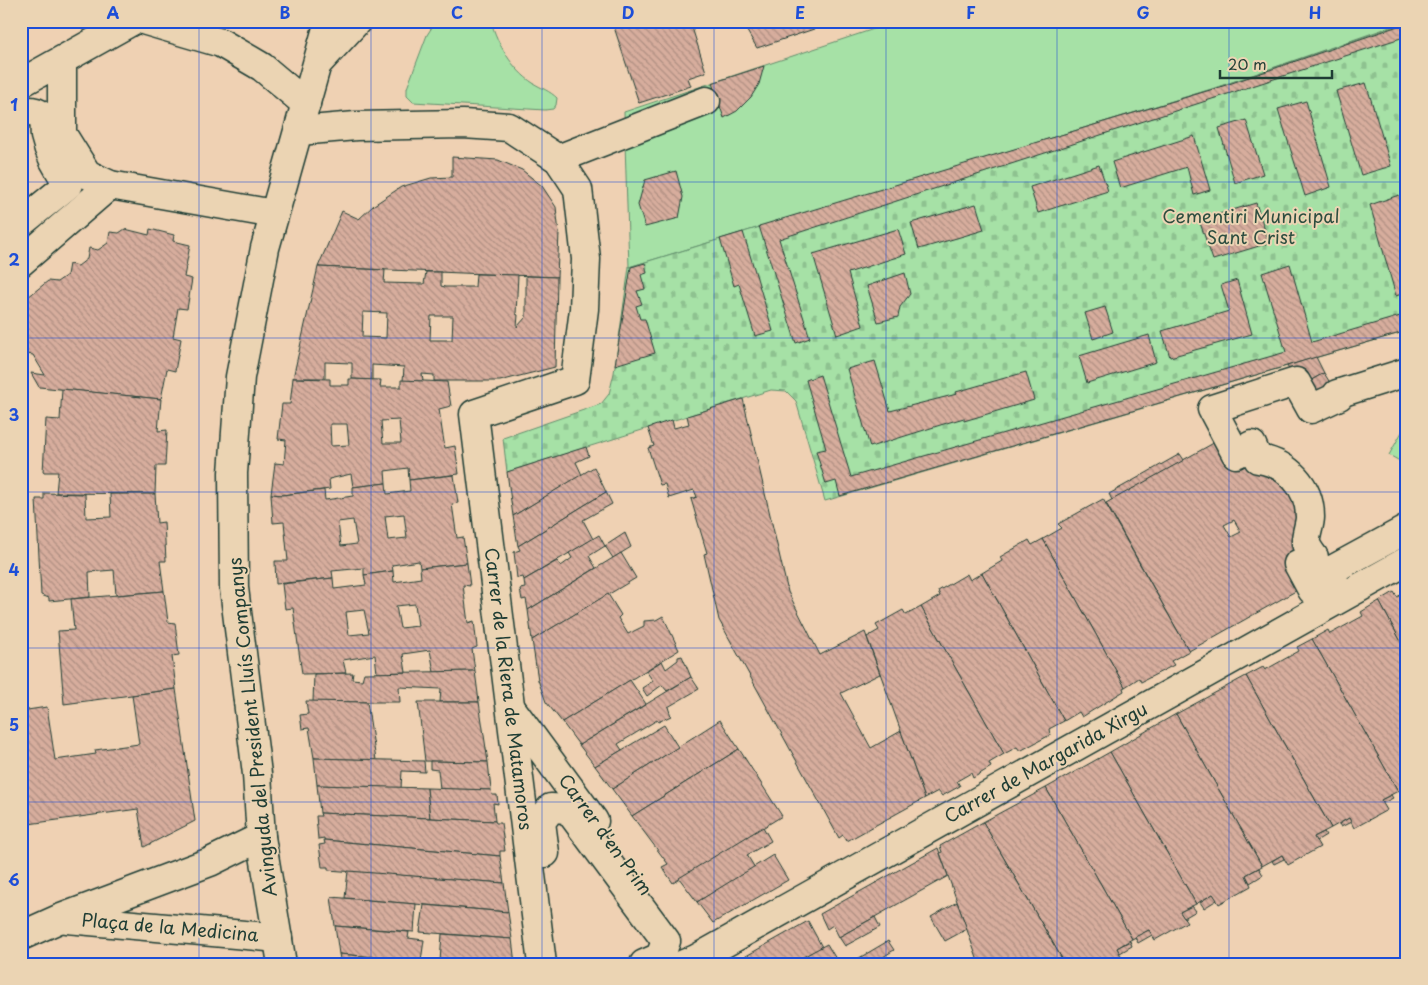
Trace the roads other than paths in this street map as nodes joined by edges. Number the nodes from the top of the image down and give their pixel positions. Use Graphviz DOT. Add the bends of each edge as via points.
graph roads {
  1 [pos="132,21"];
  2 [pos="146,21"];
  3 [pos="329,21"];
  4 [pos="357,21"];
  5 [pos="62,62"];
  6 [pos="316,66"];
  7 [pos="21,83"];
  8 [pos="706,100"];
  9 [pos="306,104"];
  10 [pos="21,113"];
  11 [pos="299,131"];
  12 [pos="558,159"];
  13 [pos="110,185"];
  14 [pos="274,214"];
  15 [pos="21,223"];
  16 [pos="21,262"];
  17 [pos="1407,372"];
  18 [pos="1407,529"];
  19 [pos="1407,561"];
  20 [pos="510,707"];
  21 [pos="261,837"];
  22 [pos="61,918"];
  23 [pos="21,936"];
  24 [pos="280,951"];
  25 [pos="693,962"];
  26 [pos="542,964"];
  27 [pos="559,964"];
  28 [pos="644,964"];
  1 -- 5 [label="street"];
  2 -- 9 [label="street" via="221,43 262,67"];
  3 -- 6 [label="street, Avinguda del President Lluís Companys"];
  4 -- 6 [label="street"];
  5 -- 7 [label="street"];
  5 -- 13 [label="street" via="62,134 87,174"];
  6 -- 9 [label="street, Avinguda del President Lluís Companys"];
  8 -- 12 [label="street"];
  9 -- 11 [label="street, Avinguda del President Lluís Companys"];
  10 -- 15 [label="street" via="26,110 42,116 48,147 69,184"];
  11 -- 12 [label="street" via="356,126 463,124 509,127"];
  11 -- 14 [label="street, Avinguda del President Lluís Companys"];
  12 -- 20 [label="street, Carrer de la Riera de Matamoros" via="578,189 586,259 584,309 574,380 474,414"];
  13 -- 14 [label="street"];
  13 -- 16 [label="street"];
  14 -- 21 [label="street, Avinguda del President Lluís Companys" via="240,377 233,473 234,588 256,765"];
  17 -- 18 [label="street" via="1337,394 1339,396 1311,409 1296,382 1212,409 1236,454 1252,445 1258,459 1271,461 1291,473 1305,493 1310,513 1306,543 1314,557 1298,564 1319,597 1337,587 1328,572"];
  19 -- 25 [label="street, Carrer de Margarida Xirgu"];
  20 -- 25 [label="street, Carrer d'en Prim"];
  20 -- 26 [label="street, Carrer de la Riera de Matamoros"];
  21 -- 22 [label="street, Plaça de la Medicina" via="210,862"];
  21 -- 24 [label="street, Avinguda del President Lluís Companys"];
  22 -- 23 [label="street, Plaça de la Medicina"];
  22 -- 24 [label="street, Plaça de la Medicina"];
  27 -- 28 [label="street" via="541,822 551,808 568,809 666,941 660,957"];
}
